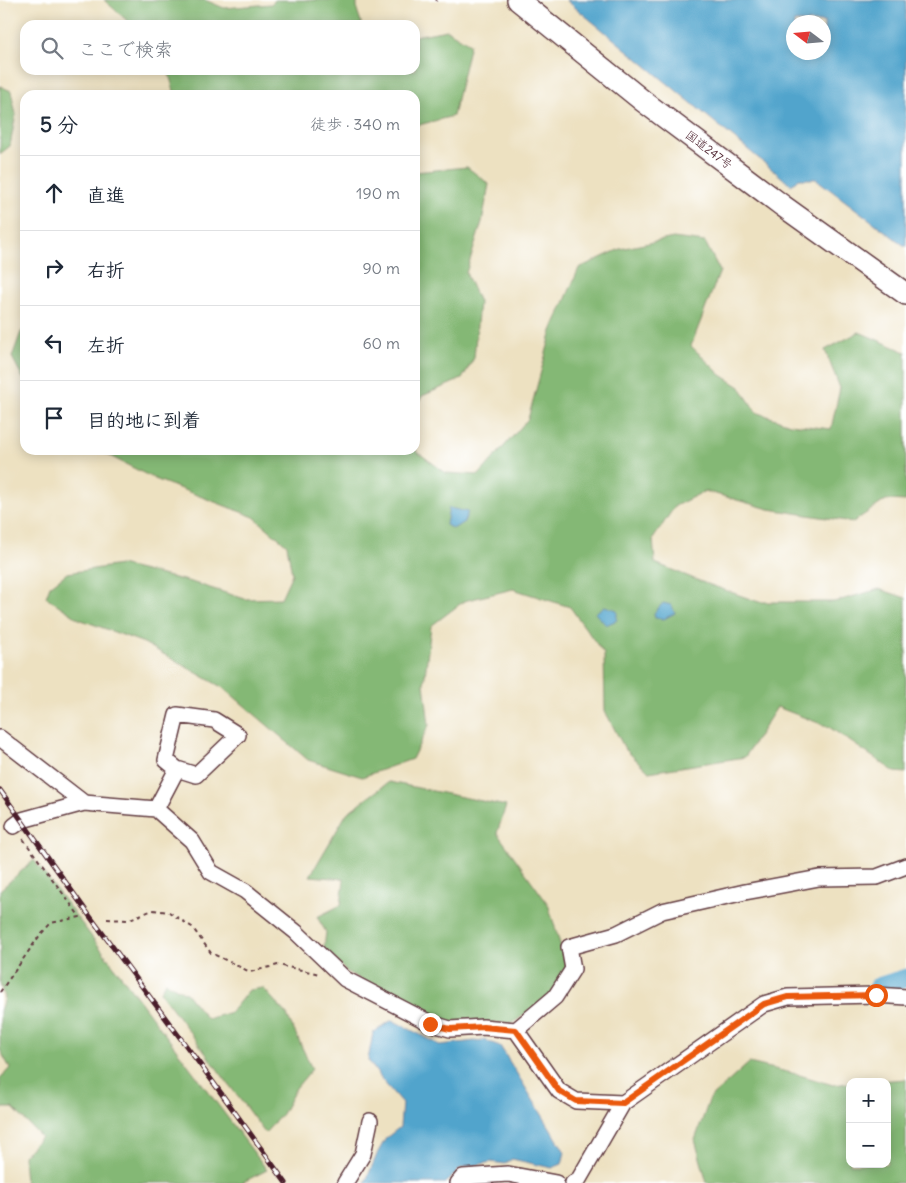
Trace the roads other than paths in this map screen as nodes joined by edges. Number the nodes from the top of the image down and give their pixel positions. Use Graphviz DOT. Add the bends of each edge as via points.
graph roads {
  1 [pos="518,0"];
  2 [pos="906,294"];
  3 [pos="0,738"];
  4 [pos="178,769"];
  5 [pos="84,804"];
  6 [pos="156,809"];
  7 [pos="14,826"];
  8 [pos="906,866"];
  9 [pos="906,996"];
  10 [pos="516,1030"];
  11 [pos="623,1103"];
  12 [pos="370,1120"];
  13 [pos="345,1183"];
  14 [pos="458,1183"];
  15 [pos="556,1183"];
  16 [pos="573,1183"];
  1 -- 2 [label="highway, 国道247号" via="658,112"];
  3 -- 5 [label="street"];
  4 -- 4 [label="street" via="166,760 177,715 214,720 238,735 196,775"];
  4 -- 6 [label="street"];
  5 -- 6 [label="street"];
  5 -- 7 [label="street" via="22,820"];
  6 -- 10 [label="street" via="192,841 211,872 245,891 296,932 345,978 430,1024 450,1029"];
  8 -- 10 [label="street" via="877,877 819,878 662,911 616,934 569,947 573,969 555,997"];
  9 -- 11 [label="street" via="788,997 764,1004"];
  10 -- 11 [label="street" via="559,1091 576,1101"];
  11 -- 16 [label="street"];
  12 -- 13 [label="street" via="363,1154"];
  14 -- 15 [label="street" via="463,1177 508,1174"];
}
